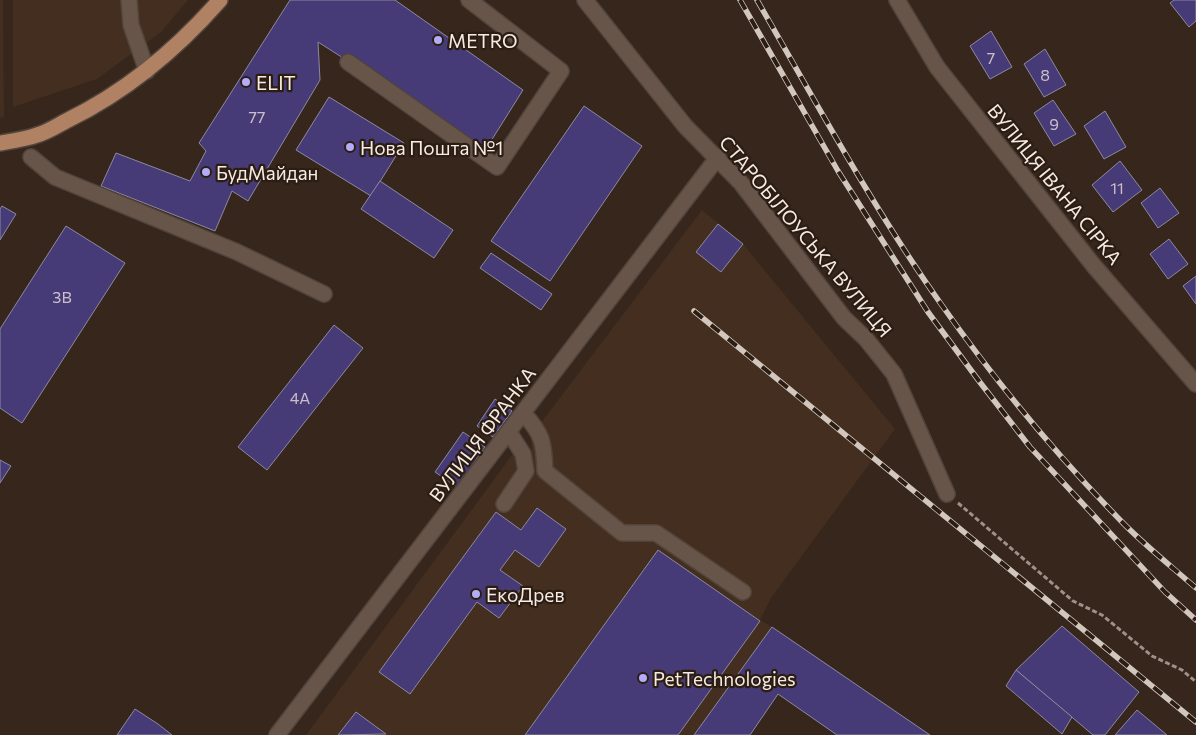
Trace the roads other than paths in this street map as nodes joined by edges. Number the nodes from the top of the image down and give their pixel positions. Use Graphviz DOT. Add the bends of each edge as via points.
graph roads {
  1 [pos="129,0"];
  2 [pos="220,0"];
  3 [pos="469,0"];
  4 [pos="585,0"];
  5 [pos="897,0"];
  6 [pos="348,62"];
  7 [pos="147,70"];
  8 [pos="0,143"];
  9 [pos="31,157"];
  10 [pos="718,157"];
  11 [pos="324,294"];
  12 [pos="1196,384"];
  13 [pos="523,413"];
  14 [pos="509,432"];
  15 [pos="947,494"];
  16 [pos="504,504"];
  17 [pos="743,592"];
  18 [pos="277,735"];
  1 -- 7 [label="street" via="131,25"];
  2 -- 7 [label="main road" via="196,27"];
  3 -- 6 [label="street" via="561,72 497,167"];
  4 -- 10 [label="street, СТАРОБІЛОУСЬКА ВУЛИЦЯ" via="685,126"];
  5 -- 12 [label="street, ВУЛИЦЯ ІВАНА СІРКА" via="937,67 1094,266"];
  7 -- 8 [label="main road" via="90,109 47,131"];
  9 -- 11 [label="street" via="56,177 236,252"];
  10 -- 13 [label="street, ВУЛИЦЯ ФРАНКА"];
  10 -- 15 [label="street, СТАРОБІЛОУСЬКА ВУЛИЦЯ" via="844,318 894,374"];
  13 -- 14 [label="street, ВУЛИЦЯ ФРАНКА"];
  13 -- 17 [label="street" via="537,428 544,448 546,471 622,533 656,533"];
  14 -- 16 [label="street" via="523,454 526,471"];
  14 -- 18 [label="street, ВУЛИЦЯ ФРАНКА"];
}
